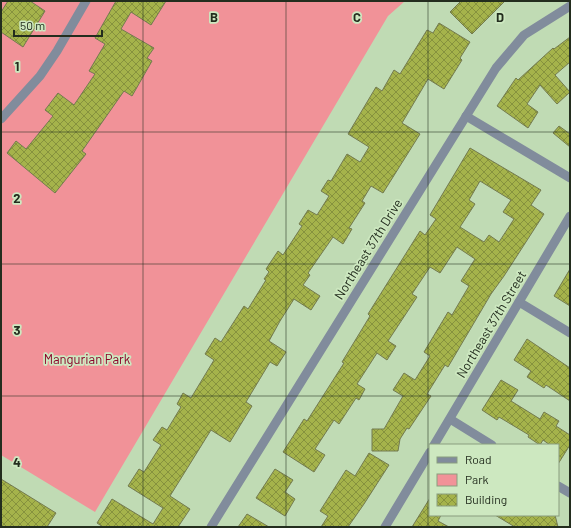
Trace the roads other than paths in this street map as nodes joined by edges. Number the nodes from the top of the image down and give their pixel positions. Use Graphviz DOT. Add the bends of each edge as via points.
graph roads {
  1 [pos="86,1"];
  2 [pos="570,6"];
  3 [pos="466,116"];
  4 [pos="1,119"];
  5 [pos="570,178"];
  6 [pos="570,216"];
  7 [pos="519,302"];
  8 [pos="570,333"];
  9 [pos="450,419"];
  10 [pos="435,444"];
  11 [pos="490,444"];
  12 [pos="429,454"];
  13 [pos="559,487"];
  14 [pos="570,493"];
  15 [pos="211,527"];
  16 [pos="385,527"];
  1 -- 4 [label="street" via="58,51 40,76"];
  2 -- 3 [label="street, Northeast 37th Drive" via="524,35 496,68"];
  3 -- 5 [label="street"];
  3 -- 15 [label="street, Northeast 37th Drive"];
  6 -- 7 [label="street, Northeast 37th Street"];
  7 -- 8 [label="street"];
  7 -- 9 [label="street, Northeast 37th Street"];
  9 -- 10 [label="street, Northeast 37th Street"];
  9 -- 11 [label="street"];
  12 -- 16 [label="street"];
  13 -- 14 [label="street"];
}
